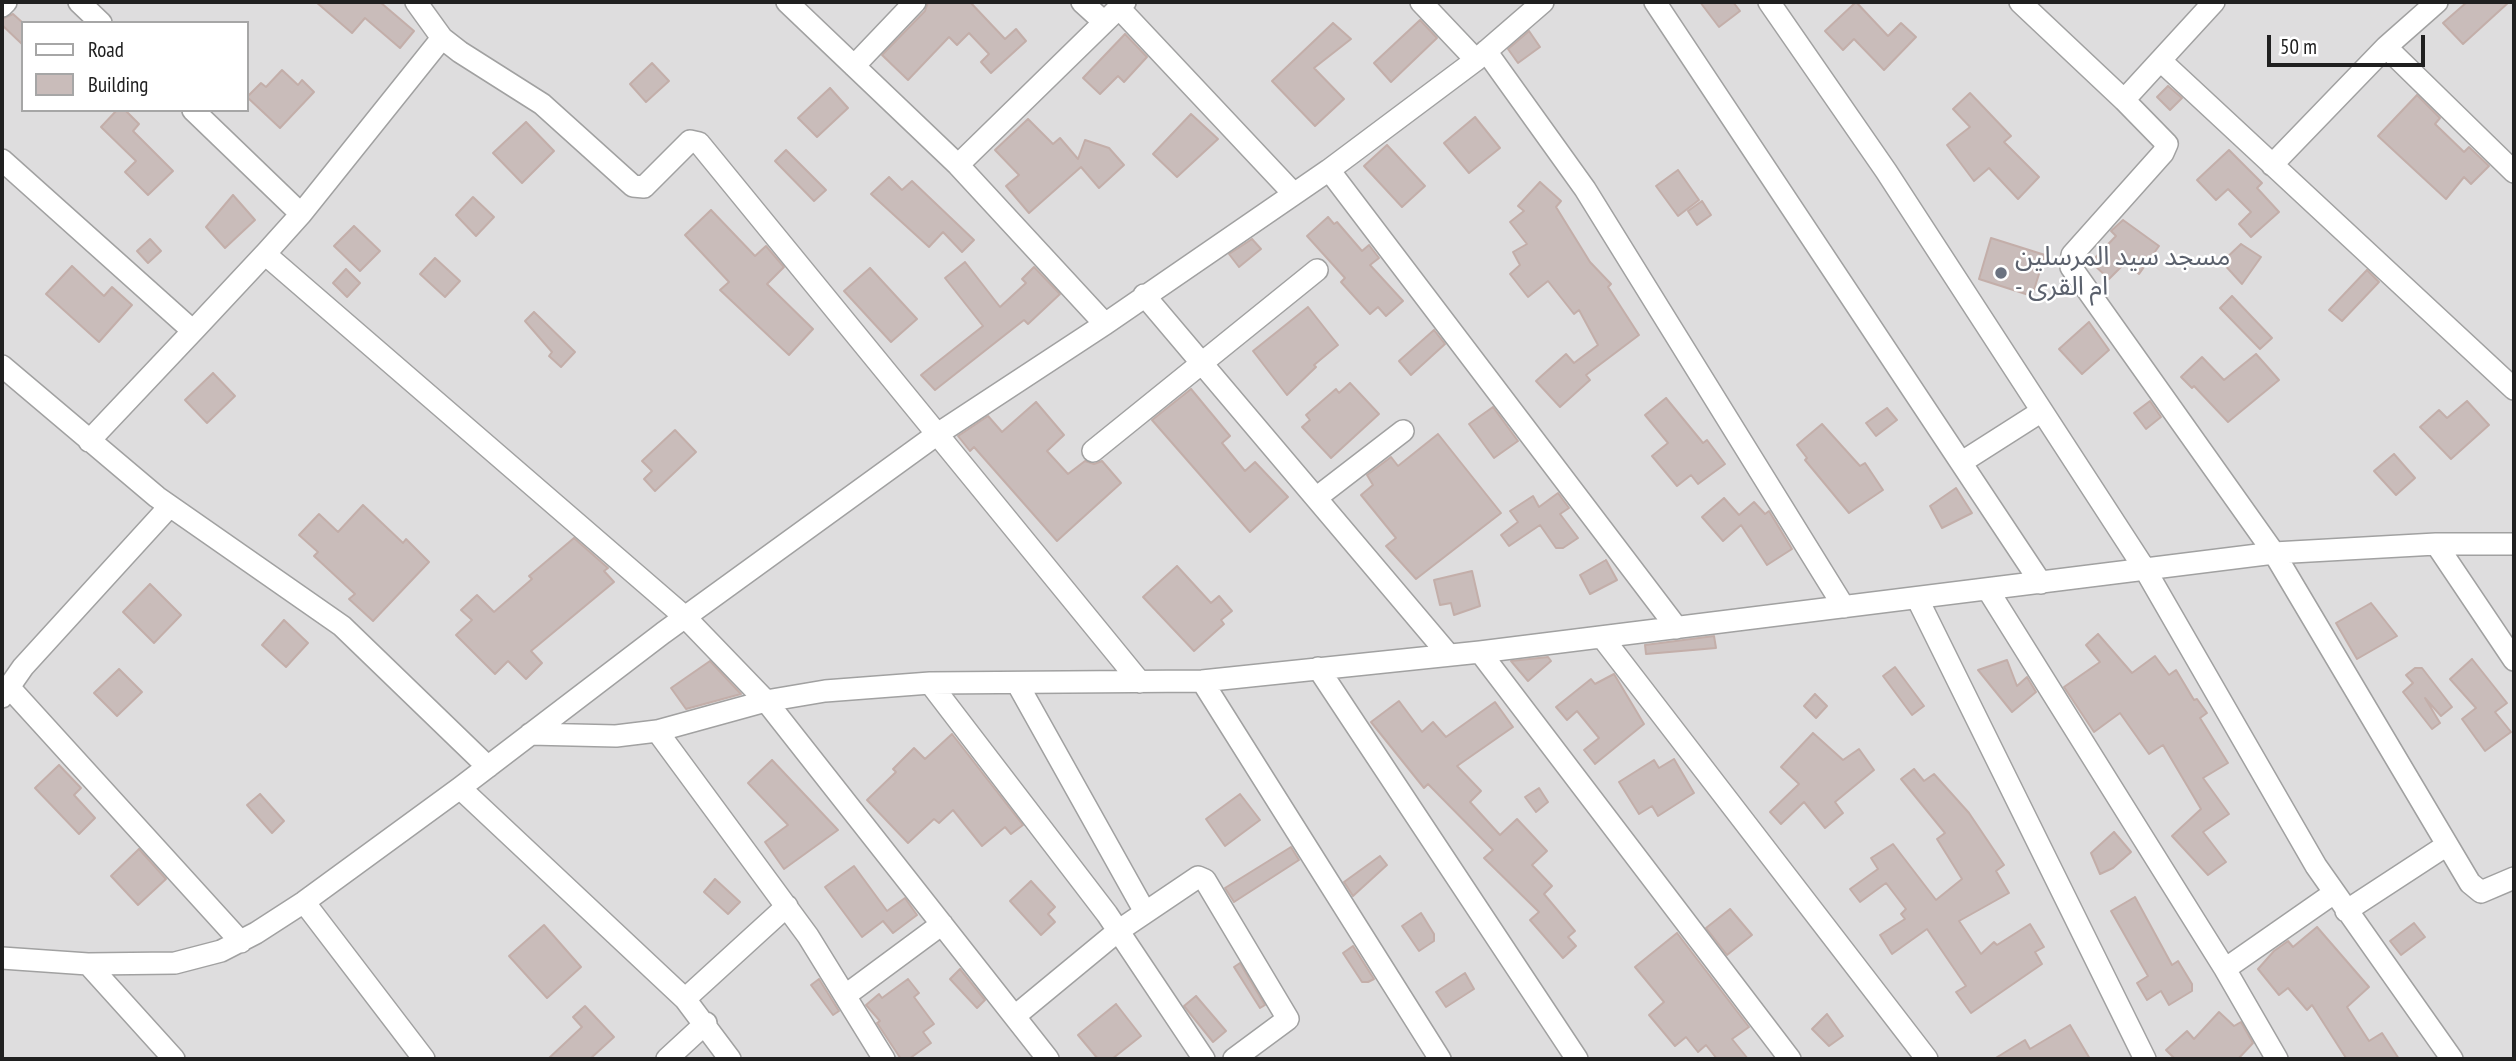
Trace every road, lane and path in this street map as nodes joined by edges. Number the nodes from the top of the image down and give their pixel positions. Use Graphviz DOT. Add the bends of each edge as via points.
graph roads {
  1 [pos="6,2"];
  2 [pos="79,2"];
  3 [pos="416,2"];
  4 [pos="787,2"];
  5 [pos="915,2"];
  6 [pos="1082,2"];
  7 [pos="1421,2"];
  8 [pos="1543,2"];
  9 [pos="1654,2"];
  10 [pos="1769,2"];
  11 [pos="2020,2"];
  12 [pos="2214,2"];
  13 [pos="2437,2"];
  14 [pos="2,6"];
  15 [pos="1116,11"];
  16 [pos="99,21"];
  17 [pos="442,38"];
  18 [pos="2386,47"];
  19 [pos="1481,56"];
  20 [pos="2161,61"];
  21 [pos="854,65"];
  22 [pos="2124,100"];
  23 [pos="195,112"];
  24 [pos="2,160"];
  25 [pos="958,165"];
  26 [pos="2272,165"];
  27 [pos="1329,170"];
  28 [pos="2514,172"];
  29 [pos="1294,194"];
  30 [pos="301,214"];
  31 [pos="265,254"];
  32 [pos="1317,270"];
  33 [pos="1144,296"];
  34 [pos="1105,324"];
  35 [pos="193,331"];
  36 [pos="1201,363"];
  37 [pos="2,366"];
  38 [pos="2514,389"];
  39 [pos="2042,411"];
  40 [pos="1403,431"];
  41 [pos="936,435"];
  42 [pos="89,441"];
  43 [pos="1093,451"];
  44 [pos="1962,462"];
  45 [pos="1316,498"];
  46 [pos="169,507"];
  47 [pos="2435,544"];
  48 [pos="2514,544"];
  49 [pos="2274,553"];
  50 [pos="2146,571"];
  51 [pos="2041,583"];
  52 [pos="1988,590"];
  53 [pos="1917,598"];
  54 [pos="1844,607"];
  55 [pos="685,617"];
  56 [pos="1677,628"];
  57 [pos="1602,637"];
  58 [pos="1480,652"];
  59 [pos="1448,654"];
  60 [pos="2514,660"];
  61 [pos="1318,668"];
  62 [pos="1202,681"];
  63 [pos="1140,682"];
  64 [pos="930,683"];
  65 [pos="1017,683"];
  66 [pos="5,692"];
  67 [pos="766,701"];
  68 [pos="657,731"];
  69 [pos="530,734"];
  70 [pos="488,767"];
  71 [pos="460,788"];
  72 [pos="2448,845"];
  73 [pos="2514,878"];
  74 [pos="2334,893"];
  75 [pos="304,902"];
  76 [pos="787,906"];
  77 [pos="2346,911"];
  78 [pos="1146,912"];
  79 [pos="942,924"];
  80 [pos="1118,931"];
  81 [pos="242,942"];
  82 [pos="2,958"];
  83 [pos="88,964"];
  84 [pos="2225,969"];
  85 [pos="846,995"];
  86 [pos="685,999"];
  87 [pos="1015,1016"];
  88 [pos="706,1023"];
  89 [pos="174,1059"];
  90 [pos="424,1059"];
  91 [pos="667,1059"];
  92 [pos="730,1059"];
  93 [pos="884,1059"];
  94 [pos="1048,1059"];
  95 [pos="1204,1059"];
  96 [pos="1234,1059"];
  97 [pos="1440,1059"];
  98 [pos="1577,1059"];
  99 [pos="1790,1059"];
  100 [pos="1927,1059"];
  101 [pos="2145,1059"];
  102 [pos="2277,1059"];
  103 [pos="2452,1059"];
  1 -- 14 [label="street"];
  2 -- 16 [label="street"];
  3 -- 17 [label="street"];
  4 -- 21 [label="street"];
  5 -- 21 [label="street"];
  6 -- 15 [label="street"];
  7 -- 19 [label="street"];
  8 -- 19 [label="street"];
  9 -- 44 [label="street"];
  10 -- 39 [label="street"];
  11 -- 22 [label="street"];
  12 -- 20 [label="street"];
  13 -- 18 [label="street"];
  15 -- 25 [label="street"];
  15 -- 29 [label="street"];
  17 -- 30 [label="street"];
  17 -- 41 [label="street" via="542,104 638,188 690,141 699,143"];
  18 -- 26 [label="street"];
  18 -- 28 [label="street"];
  19 -- 27 [label="street"];
  19 -- 54 [label="street" via="1585,189"];
  20 -- 22 [label="street"];
  20 -- 26 [label="street"];
  21 -- 25 [label="street"];
  22 -- 49 [label="street" via="2167,144 2164,153 2072,255 2071,267"];
  23 -- 30 [label="street"];
  24 -- 35 [label="street"];
  25 -- 34 [label="street"];
  26 -- 38 [label="street"];
  27 -- 29 [label="street"];
  27 -- 56 [label="street"];
  29 -- 33 [label="street"];
  30 -- 31 [label="street"];
  31 -- 35 [label="street"];
  31 -- 55 [label="street"];
  32 -- 36 [label="street"];
  33 -- 34 [label="street"];
  33 -- 36 [label="street"];
  34 -- 41 [label="street"];
  35 -- 42 [label="street"];
  36 -- 43 [label="street"];
  36 -- 45 [label="street"];
  37 -- 42 [label="street"];
  39 -- 44 [label="street"];
  39 -- 50 [label="street"];
  40 -- 45 [label="street"];
  41 -- 55 [label="street"];
  41 -- 63 [label="street"];
  42 -- 46 [label="street"];
  44 -- 51 [label="street"];
  45 -- 59 [label="street"];
  46 -- 66 [label="street"];
  46 -- 70 [label="street" via="342,626"];
  47 -- 48 [label="street"];
  47 -- 49 [label="street"];
  47 -- 60 [label="street"];
  49 -- 50 [label="street"];
  49 -- 72 [label="street"];
  50 -- 51 [label="street"];
  50 -- 74 [label="street"];
  51 -- 52 [label="street"];
  52 -- 53 [label="street"];
  52 -- 84 [label="street"];
  53 -- 54 [label="street"];
  53 -- 101 [label="street"];
  54 -- 56 [label="street"];
  55 -- 67 [label="street"];
  55 -- 69 [label="street"];
  56 -- 57 [label="street"];
  57 -- 58 [label="street"];
  57 -- 100 [label="street"];
  58 -- 59 [label="street"];
  58 -- 99 [label="street"];
  59 -- 61 [label="street"];
  61 -- 62 [label="street"];
  61 -- 98 [label="street"];
  62 -- 63 [label="street"];
  62 -- 97 [label="street"];
  63 -- 65 [label="street"];
  64 -- 65 [label="street"];
  64 -- 67 [label="street" via="825,691"];
  64 -- 80 [label="street"];
  65 -- 78 [label="street"];
  66 -- 81 [label="street"];
  67 -- 68 [label="street"];
  67 -- 79 [label="street"];
  68 -- 69 [label="street" via="616,736"];
  68 -- 76 [label="street"];
  69 -- 70 [label="street"];
  70 -- 71 [label="street"];
  71 -- 75 [label="street"];
  71 -- 86 [label="street"];
  72 -- 73 [label="street" via="2475,890 2488,891"];
  72 -- 77 [label="street"];
  74 -- 77 [label="street"];
  74 -- 84 [label="street"];
  75 -- 81 [label="street"];
  75 -- 90 [label="street"];
  76 -- 85 [label="street"];
  76 -- 86 [label="street"];
  77 -- 103 [label="street"];
  78 -- 80 [label="street"];
  78 -- 96 [label="street" via="1202,877 1287,1016 1285,1025"];
  79 -- 85 [label="street"];
  79 -- 87 [label="street"];
  80 -- 87 [label="street"];
  80 -- 95 [label="street"];
  81 -- 83 [label="street" via="175,963"];
  82 -- 83 [label="street"];
  83 -- 89 [label="street"];
  84 -- 102 [label="street"];
  85 -- 93 [label="street"];
  86 -- 88 [label="street"];
  87 -- 94 [label="street"];
  88 -- 91 [label="street"];
  88 -- 92 [label="street"];
}
